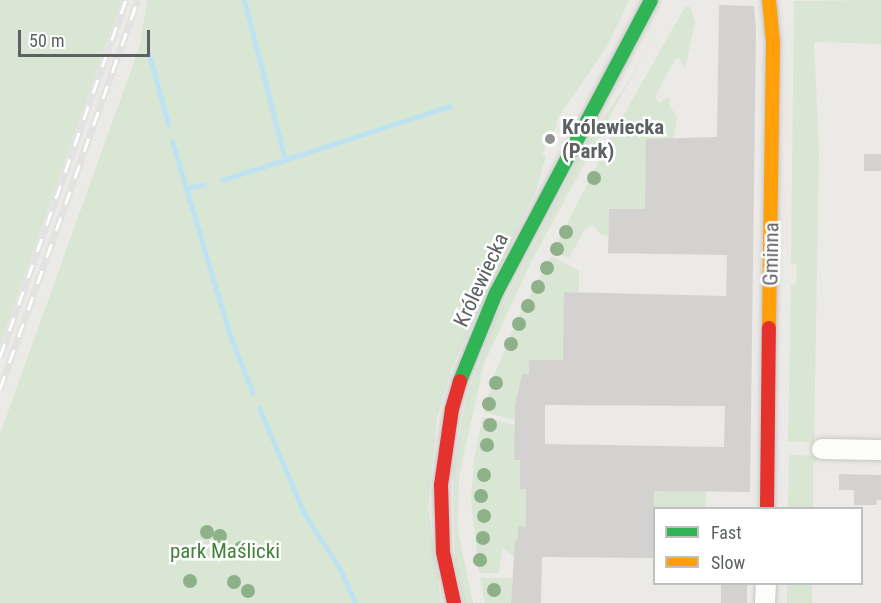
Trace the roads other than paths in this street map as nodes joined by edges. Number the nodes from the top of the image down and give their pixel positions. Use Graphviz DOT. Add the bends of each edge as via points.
graph roads {
  1 [pos="651,0"];
  2 [pos="769,0"];
  3 [pos="822,449"];
  4 [pos="881,450"];
  5 [pos="767,507"];
  6 [pos="766,585"];
  7 [pos="454,603"];
  8 [pos="765,603"];
  1 -- 7 [label="street, Królewiecka" via="496,293 463,372 452,409 441,485 443,552"];
  2 -- 5 [label="street, Gminna" via="773,54"];
  3 -- 4 [label="street"];
  6 -- 8 [label="street"];
}
